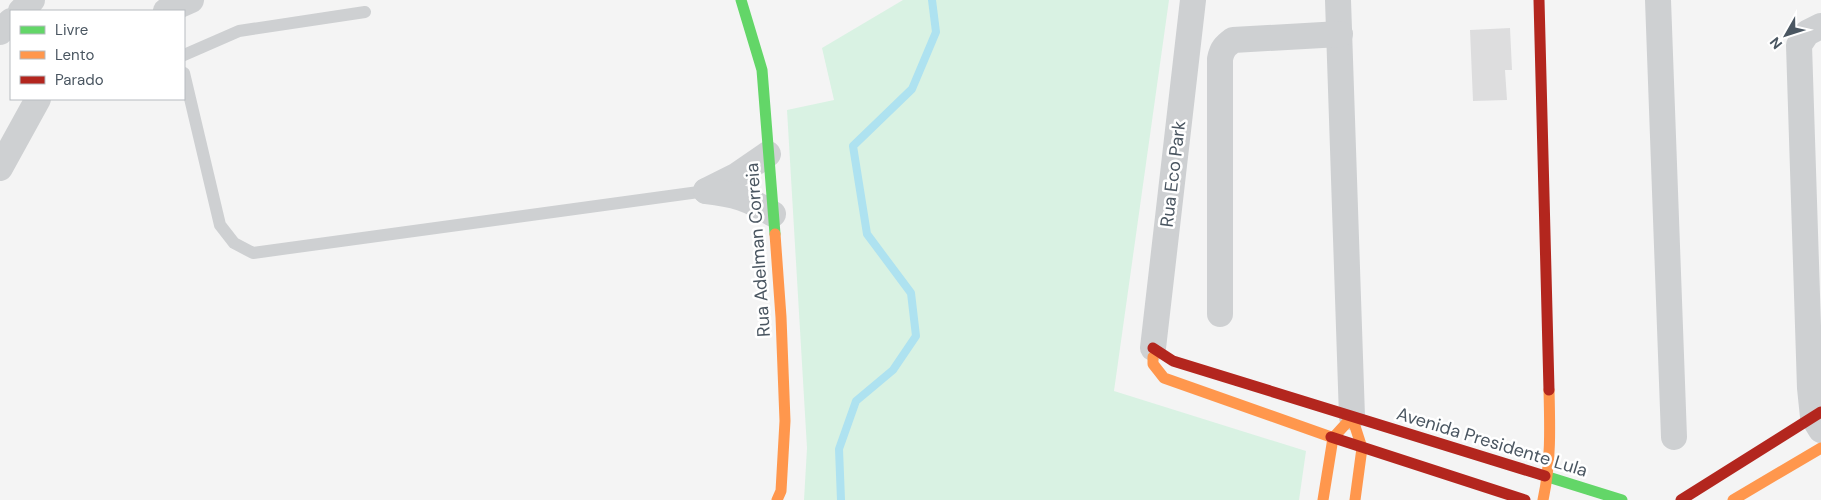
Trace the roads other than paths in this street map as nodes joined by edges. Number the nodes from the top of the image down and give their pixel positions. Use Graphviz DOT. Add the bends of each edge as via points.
graph roads {
  1 [pos="741,0"];
  2 [pos="1193,0"];
  3 [pos="1338,0"];
  4 [pos="1539,0"];
  5 [pos="1658,0"];
  6 [pos="365,12"];
  7 [pos="10,22"];
  8 [pos="1821,26"];
  9 [pos="0,32"];
  10 [pos="1340,34"];
  11 [pos="185,55"];
  12 [pos="185,76"];
  13 [pos="37,100"];
  14 [pos="768,154"];
  15 [pos="0,168"];
  16 [pos="706,191"];
  17 [pos="773,214"];
  18 [pos="1220,314"];
  19 [pos="1153,348"];
  20 [pos="1352,417"];
  21 [pos="1818,420"];
  22 [pos="1674,437"];
  23 [pos="1333,438"];
  24 [pos="1362,448"];
  25 [pos="1821,448"];
  26 [pos="1548,476"];
  27 [pos="777,500"];
  28 [pos="1322,500"];
  29 [pos="1355,500"];
  30 [pos="1525,500"];
  31 [pos="1543,500"];
  32 [pos="1622,500"];
  33 [pos="1682,500"];
  34 [pos="1733,500"];
  1 -- 14 [label="street, Rua Adelman Correia" via="762,70"];
  2 -- 19 [label="street, Rua Eco Park"];
  3 -- 10 [label="street"];
  4 -- 26 [label="street" via="1550,446"];
  5 -- 22 [label="street"];
  6 -- 11 [label="lane" via="239,31"];
  7 -- 9 [label="street"];
  8 -- 21 [label="street" via="1807,33 1799,45 1810,388"];
  10 -- 18 [label="street" via="1233,40 1224,46 1220,59"];
  10 -- 20 [label="street"];
  12 -- 16 [label="lane" via="220,225 234,243 253,252"];
  13 -- 15 [label="street"];
  14 -- 16 [label="street"];
  14 -- 17 [label="street, Rua Adelman Correia"];
  16 -- 17 [label="street" via="737,195"];
  17 -- 27 [label="street, Rua Adelman Correia" via="785,421 781,491"];
  19 -- 20 [label="street, Avenida Presidente Lula" via="1172,361"];
  19 -- 23 [label="street" via="1153,364 1164,378"];
  20 -- 23 [label="street"];
  20 -- 24 [label="street"];
  20 -- 26 [label="street, Avenida Presidente Lula"];
  21 -- 33 [label="street"];
  23 -- 24 [label="street"];
  23 -- 28 [label="street"];
  24 -- 29 [label="street"];
  24 -- 30 [label="street"];
  25 -- 34 [label="street"];
  26 -- 31 [label="street"];
  26 -- 32 [label="street, Avenida Presidente Lula"];
}
